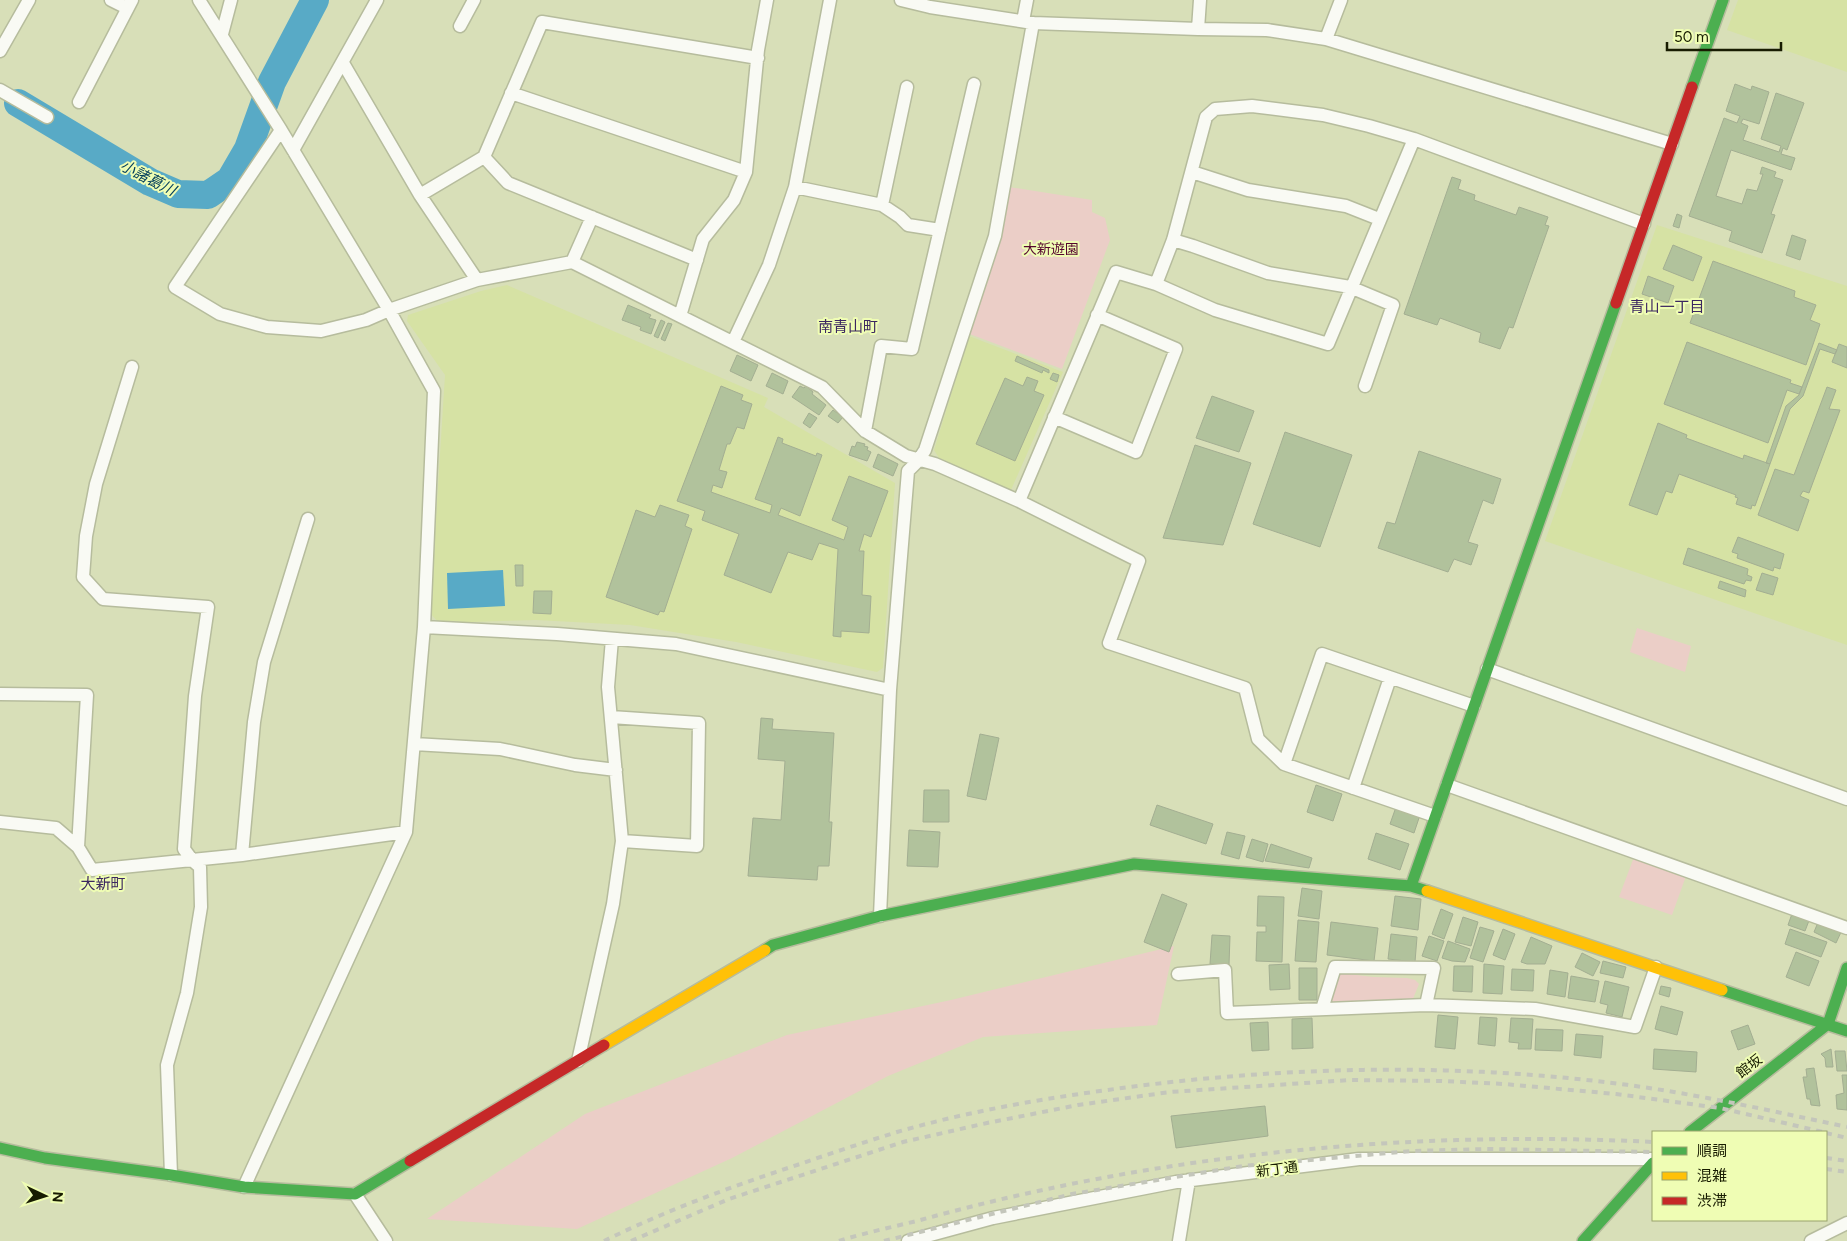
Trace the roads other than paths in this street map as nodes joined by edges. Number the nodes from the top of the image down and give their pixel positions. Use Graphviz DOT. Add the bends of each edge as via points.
graph roads {
  1 [pos="29,0"];
  2 [pos="111,0"];
  3 [pos="199,0"];
  4 [pos="231,0"];
  5 [pos="377,0"];
  6 [pos="474,0"];
  7 [pos="767,0"];
  8 [pos="830,0"];
  9 [pos="901,0"];
  10 [pos="1027,0"];
  11 [pos="1200,0"];
  12 [pos="1341,0"];
  13 [pos="1719,3"];
  14 [pos="130,4"];
  15 [pos="1028,22"];
  16 [pos="460,26"];
  17 [pos="1198,29"];
  18 [pos="222,34"];
  19 [pos="1326,39"];
  20 [pos="0,51"];
  21 [pos="758,58"];
  22 [pos="343,63"];
  23 [pos="974,84"];
  24 [pos="907,87"];
  25 [pos="0,90"];
  26 [pos="511,93"];
  27 [pos="79,102"];
  28 [pos="47,117"];
  29 [pos="281,130"];
  30 [pos="1414,139"];
  31 [pos="1672,144"];
  32 [pos="293,150"];
  33 [pos="484,157"];
  34 [pos="746,172"];
  35 [pos="1192,172"];
  36 [pos="795,187"];
  37 [pos="420,195"];
  38 [pos="882,205"];
  39 [pos="592,217"];
  40 [pos="1379,219"];
  41 [pos="1644,224"];
  42 [pos="940,230"];
  43 [pos="1173,240"];
  44 [pos="697,260"];
  45 [pos="572,262"];
  46 [pos="477,280"];
  47 [pos="1156,284"];
  48 [pos="1350,287"];
  49 [pos="389,310"];
  50 [pos="1097,315"];
  51 [pos="680,316"];
  52 [pos="733,342"];
  53 [pos="132,367"];
  54 [pos="1365,386"];
  55 [pos="1054,417"];
  56 [pos="865,431"];
  57 [pos="918,461"];
  58 [pos="1019,501"];
  59 [pos="308,518"];
  60 [pos="424,628"];
  61 [pos="612,639"];
  62 [pos="1487,669"];
  63 [pos="1390,678"];
  64 [pos="890,690"];
  65 [pos="0,694"];
  66 [pos="1474,706"];
  67 [pos="611,717"];
  68 [pos="414,744"];
  69 [pos="1284,764"];
  70 [pos="616,770"];
  71 [pos="1446,785"];
  72 [pos="1353,788"];
  73 [pos="1847,800"];
  74 [pos="1436,816"];
  75 [pos="0,822"];
  76 [pos="406,832"];
  77 [pos="622,841"];
  78 [pos="78,847"];
  79 [pos="242,854"];
  80 [pos="192,860"];
  81 [pos="1411,886"];
  82 [pos="880,916"];
  83 [pos="1847,928"];
  84 [pos="1656,967"];
  85 [pos="1847,968"];
  86 [pos="1178,974"];
  87 [pos="1426,1005"];
  88 [pos="1322,1009"];
  89 [pos="1828,1024"];
  90 [pos="1847,1030"];
  91 [pos="578,1061"];
  92 [pos="1691,1131"];
  93 [pos="0,1148"];
  94 [pos="1652,1158"];
  95 [pos="1652,1164"];
  96 [pos="171,1175"];
  97 [pos="1189,1180"];
  98 [pos="244,1187"];
  99 [pos="355,1194"];
  100 [pos="1847,1222"];
  101 [pos="386,1241"];
  102 [pos="908,1241"];
  103 [pos="1179,1241"];
  104 [pos="1583,1241"];
  105 [pos="1810,1241"];
  1 -- 20 [label="street"];
  2 -- 14 [label="street"];
  3 -- 18 [label="street"];
  4 -- 18 [label="street"];
  5 -- 22 [label="street"];
  6 -- 16 [label="street"];
  7 -- 21 [label="street"];
  8 -- 36 [label="street"];
  9 -- 15 [label="street" via="930,8"];
  10 -- 15 [label="street"];
  11 -- 17 [label="street"];
  12 -- 19 [label="street"];
  13 -- 31 [label="street"];
  14 -- 27 [label="street"];
  15 -- 17 [label="street"];
  15 -- 57 [label="street" via="995,236 925,450"];
  17 -- 19 [label="street" via="1267,30"];
  18 -- 29 [label="street"];
  19 -- 31 [label="street"];
  21 -- 26 [label="street" via="542,22"];
  21 -- 34 [label="street"];
  22 -- 32 [label="street"];
  22 -- 37 [label="street"];
  23 -- 42 [label="street"];
  24 -- 38 [label="street"];
  25 -- 28 [label="street"];
  26 -- 33 [label="street"];
  26 -- 34 [label="street"];
  29 -- 32 [label="street"];
  29 -- 49 [label="street" via="175,286 220,314 267,327 321,331 366,320"];
  30 -- 35 [label="street" via="1305,112 1252,106 1215,109 1206,117"];
  30 -- 40 [label="street"];
  30 -- 41 [label="street"];
  31 -- 41 [label="street"];
  32 -- 49 [label="street"];
  33 -- 37 [label="street"];
  33 -- 39 [label="street" via="508,183"];
  34 -- 44 [label="street" via="734,200 703,239"];
  35 -- 40 [label="street" via="1248,190 1346,206"];
  35 -- 43 [label="street"];
  36 -- 38 [label="street"];
  36 -- 52 [label="street" via="770,265"];
  37 -- 46 [label="street"];
  38 -- 42 [label="street" via="908,225"];
  39 -- 44 [label="street"];
  39 -- 45 [label="street"];
  40 -- 48 [label="street"];
  41 -- 62 [label="street"];
  42 -- 56 [label="street" via="912,349 881,346"];
  43 -- 47 [label="street"];
  43 -- 48 [label="street" via="1268,273"];
  44 -- 51 [label="street"];
  45 -- 46 [label="street"];
  45 -- 51 [label="street"];
  46 -- 49 [label="street"];
  47 -- 48 [label="street" via="1215,310 1328,344"];
  47 -- 50 [label="street" via="1116,272"];
  48 -- 54 [label="street" via="1393,305"];
  49 -- 60 [label="street" via="434,392"];
  50 -- 55 [label="street"];
  50 -- 55 [label="street" via="1176,349 1136,452"];
  51 -- 52 [label="street"];
  52 -- 56 [label="street" via="822,387"];
  53 -- 80 [label="street" via="96,484 86,536 83,578 104,598 208,607 195,696 184,848"];
  55 -- 58 [label="street"];
  56 -- 57 [label="street"];
  57 -- 58 [label="street" via="935,464"];
  57 -- 64 [label="street" via="908,471"];
  58 -- 69 [label="street" via="1139,561 1109,642 1245,688 1258,739"];
  59 -- 79 [label="street" via="264,662 254,722"];
  60 -- 61 [label="street"];
  60 -- 68 [label="street"];
  61 -- 64 [label="street" via="676,644"];
  61 -- 67 [label="street" via="608,688"];
  62 -- 66 [label="street"];
  62 -- 73 [label="street"];
  63 -- 66 [label="street"];
  63 -- 69 [label="street" via="1322,654"];
  63 -- 72 [label="street"];
  64 -- 82 [label="street"];
  65 -- 78 [label="street" via="86,695"];
  66 -- 71 [label="street"];
  67 -- 70 [label="street"];
  67 -- 77 [label="street" via="698,723 697,846"];
  68 -- 70 [label="street" via="500,749"];
  68 -- 76 [label="street"];
  69 -- 72 [label="street"];
  70 -- 77 [label="street"];
  71 -- 74 [label="street"];
  71 -- 83 [label="street"];
  72 -- 74 [label="street"];
  74 -- 81 [label="street"];
  75 -- 78 [label="street" via="56,828"];
  76 -- 79 [label="street"];
  76 -- 98 [label="street"];
  77 -- 91 [label="street" via="612,904"];
  78 -- 80 [label="street" via="92,870"];
  79 -- 80 [label="street"];
  80 -- 96 [label="street" via="200,867 201,907 187,993 166,1065"];
  81 -- 82 [label="street" via="1134,864"];
  81 -- 84 [label="street"];
  82 -- 91 [label="street" via="773,945"];
  84 -- 87 [label="street" via="1635,1027 1534,1009"];
  84 -- 89 [label="street"];
  85 -- 89 [label="street"];
  86 -- 88 [label="street" via="1225,970 1227,1013"];
  87 -- 88 [label="street"];
  87 -- 88 [label="street" via="1434,968 1335,966"];
  89 -- 90 [label="street"];
  89 -- 92 [label="street, 館坂"];
  91 -- 99 [label="street"];
  93 -- 96 [label="street" via="45,1158"];
  94 -- 97 [label="street, 新丁通" via="1359,1159"];
  95 -- 104 [label="street"];
  96 -- 98 [label="street"];
  97 -- 102 [label="street, 新丁通" via="993,1218"];
  97 -- 103 [label="street"];
  98 -- 99 [label="street"];
  99 -- 101 [label="street"];
  100 -- 105 [label="street"];
}
